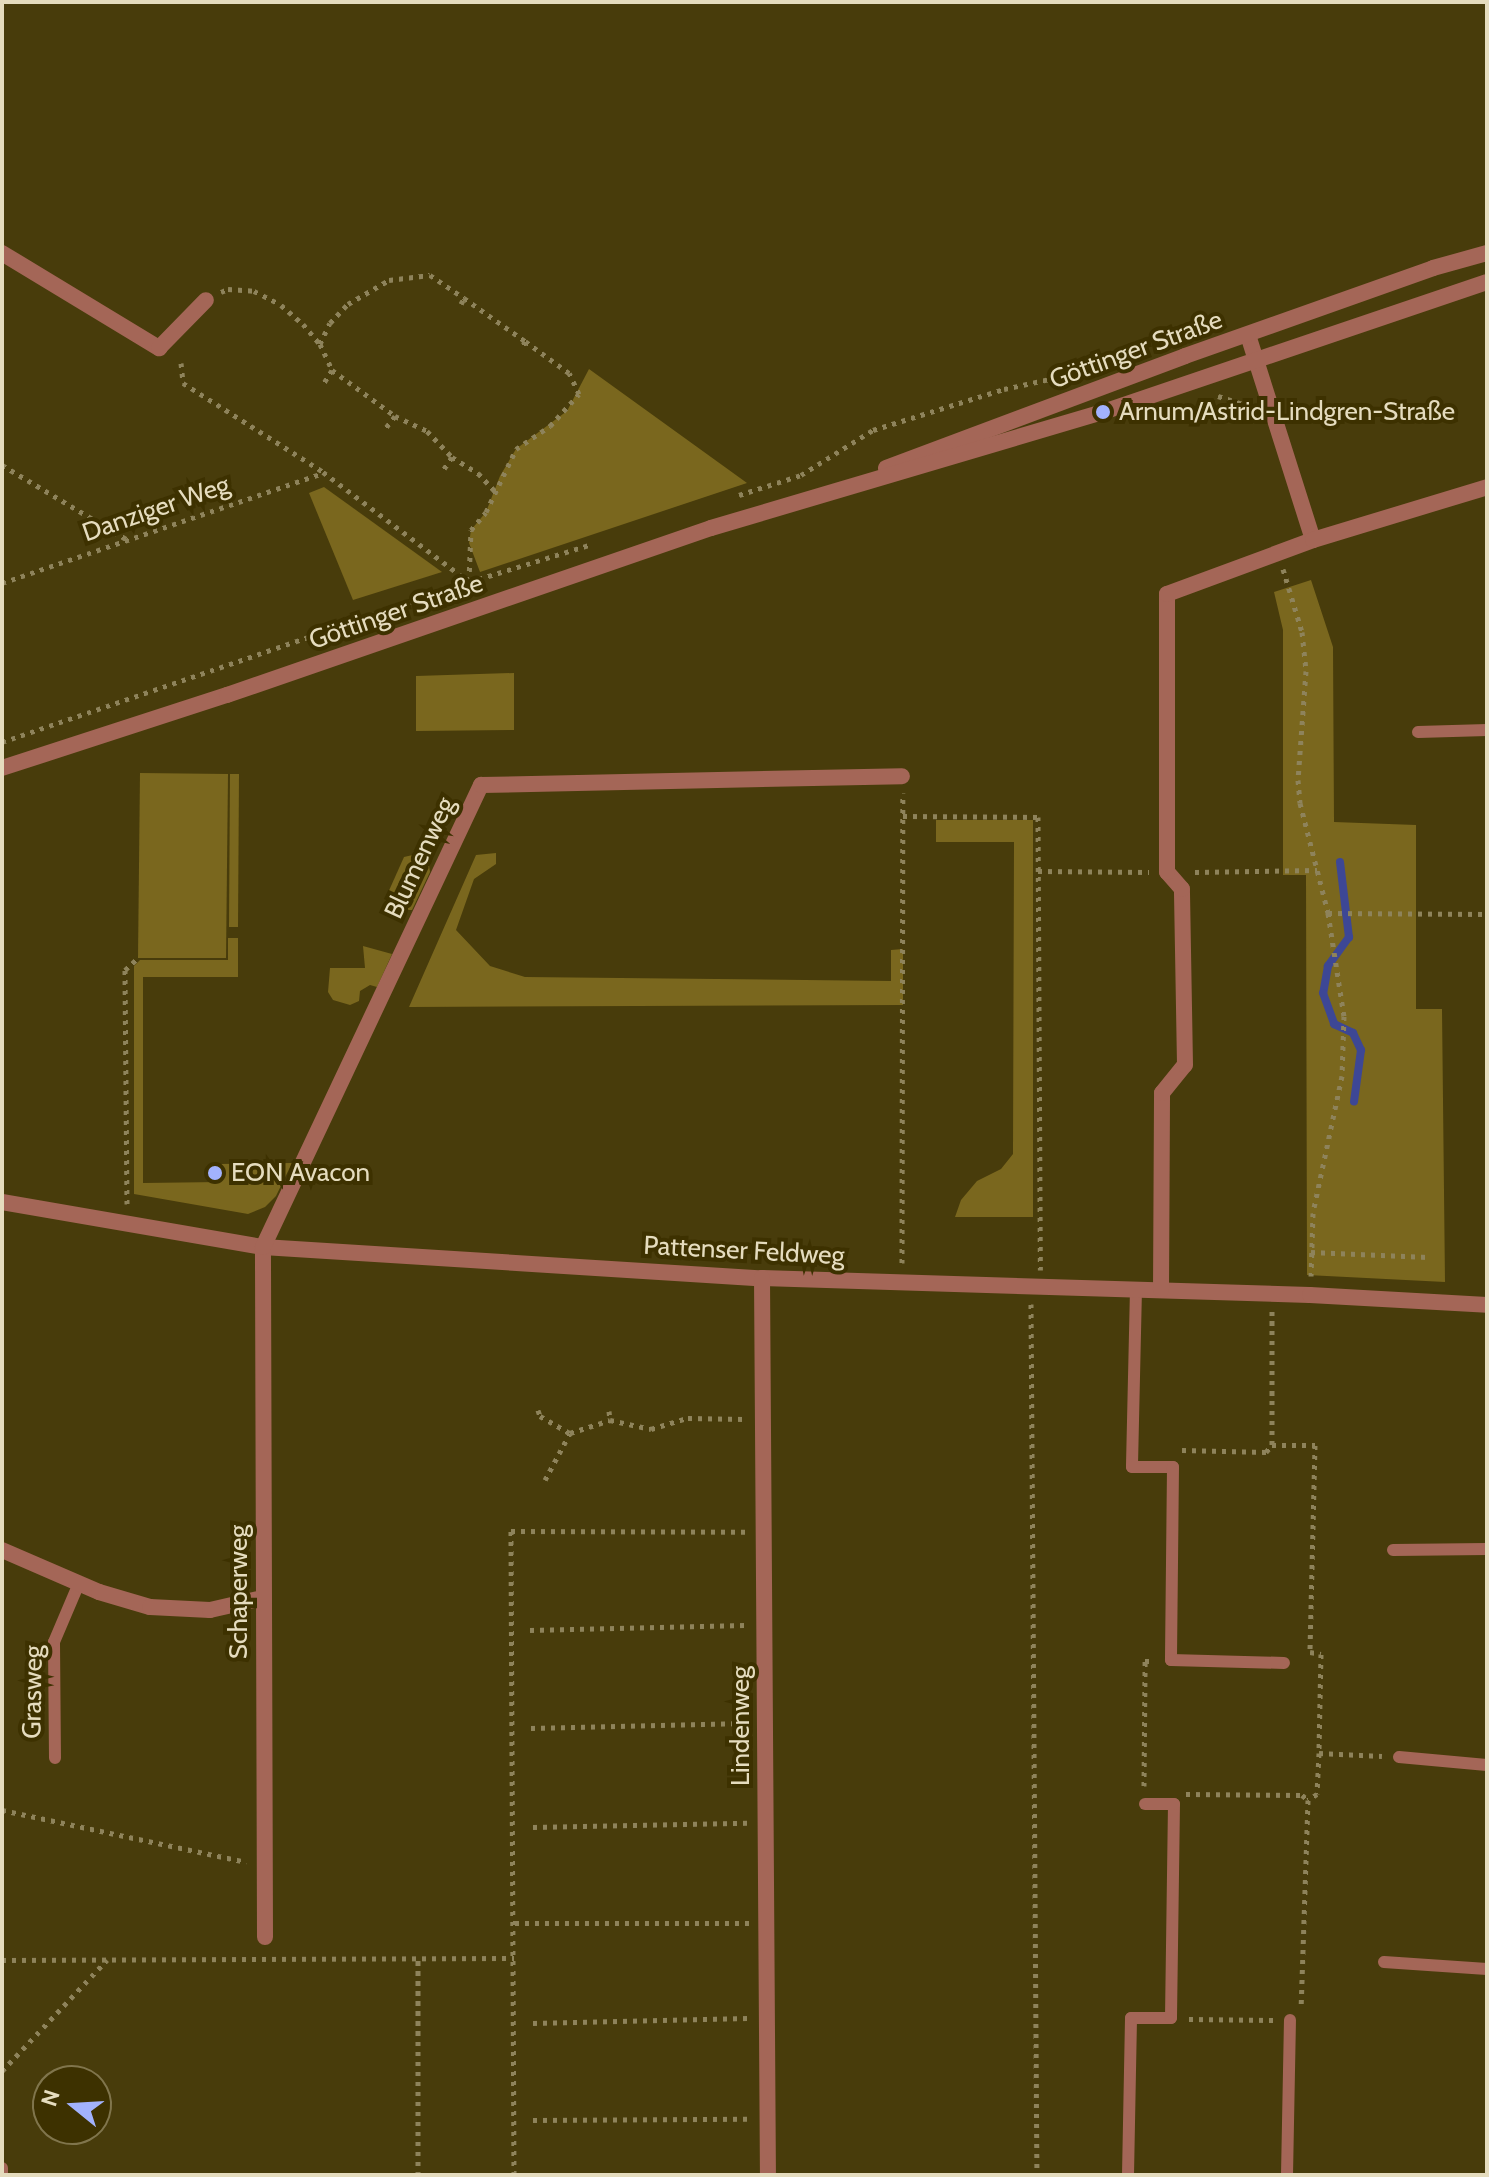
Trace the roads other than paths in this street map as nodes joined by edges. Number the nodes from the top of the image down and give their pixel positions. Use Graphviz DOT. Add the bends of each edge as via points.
graph roads {
  1 [pos="2,253"];
  2 [pos="1487,253"];
  3 [pos="1487,282"];
  4 [pos="206,300"];
  5 [pos="1248,335"];
  6 [pos="1257,361"];
  7 [pos="1487,487"];
  8 [pos="804,499"];
  9 [pos="1313,540"];
  10 [pos="1487,730"];
  11 [pos="1418,732"];
  12 [pos="2,768"];
  13 [pos="902,776"];
  14 [pos="2,1202"];
  15 [pos="263,1247"];
  16 [pos="762,1278"];
  17 [pos="1136,1289"];
  18 [pos="1161,1290"];
  19 [pos="1487,1305"];
  20 [pos="1487,1549"];
  21 [pos="2,1550"];
  22 [pos="1393,1550"];
  23 [pos="79,1583"];
  24 [pos="263,1598"];
  25 [pos="1284,1663"];
  26 [pos="1399,1757"];
  27 [pos="55,1758"];
  28 [pos="1487,1765"];
  29 [pos="1145,1804"];
  30 [pos="265,1937"];
  31 [pos="1384,1962"];
  32 [pos="1487,1969"];
  33 [pos="1290,2020"];
  34 [pos="2,2168"];
  35 [pos="2,2175"];
  36 [pos="768,2175"];
  37 [pos="1128,2175"];
  38 [pos="1287,2175"];
  1 -- 4 [label="street" via="159,348"];
  2 -- 5 [label="street, Göttinger Straße"];
  3 -- 6 [label="street, Göttinger Straße"];
  5 -- 6 [label="street"];
  5 -- 8 [label="street, Göttinger Straße"];
  6 -- 8 [label="street, Göttinger Straße" via="949,460"];
  6 -- 9 [label="street"];
  7 -- 9 [label="street"];
  8 -- 12 [label="street, Göttinger Straße"];
  9 -- 18 [label="street" via="1167,594 1167,872 1182,889 1185,1065 1162,1093"];
  10 -- 11 [label="lane"];
  13 -- 15 [label="street, Blumenweg" via="481,785"];
  14 -- 15 [label="street, Pattenser Feldweg"];
  15 -- 16 [label="street, Pattenser Feldweg"];
  15 -- 24 [label="street, Schaperweg"];
  16 -- 17 [label="street, Pattenser Feldweg"];
  16 -- 36 [label="street, Lindenweg"];
  17 -- 18 [label="street, Pattenser Feldweg"];
  17 -- 25 [label="lane" via="1132,1467 1173,1467 1171,1660"];
  18 -- 19 [label="street, Pattenser Feldweg"];
  20 -- 22 [label="lane"];
  21 -- 23 [label="street"];
  23 -- 24 [label="street" via="150,1607 210,1610"];
  23 -- 27 [label="lane, Grasweg" via="54,1642"];
  24 -- 30 [label="street, Schaperweg"];
  26 -- 28 [label="lane"];
  29 -- 37 [label="lane" via="1174,1804 1171,2018 1131,2018"];
  31 -- 32 [label="lane"];
  33 -- 38 [label="lane"];
  34 -- 35 [label="lane"];
}
